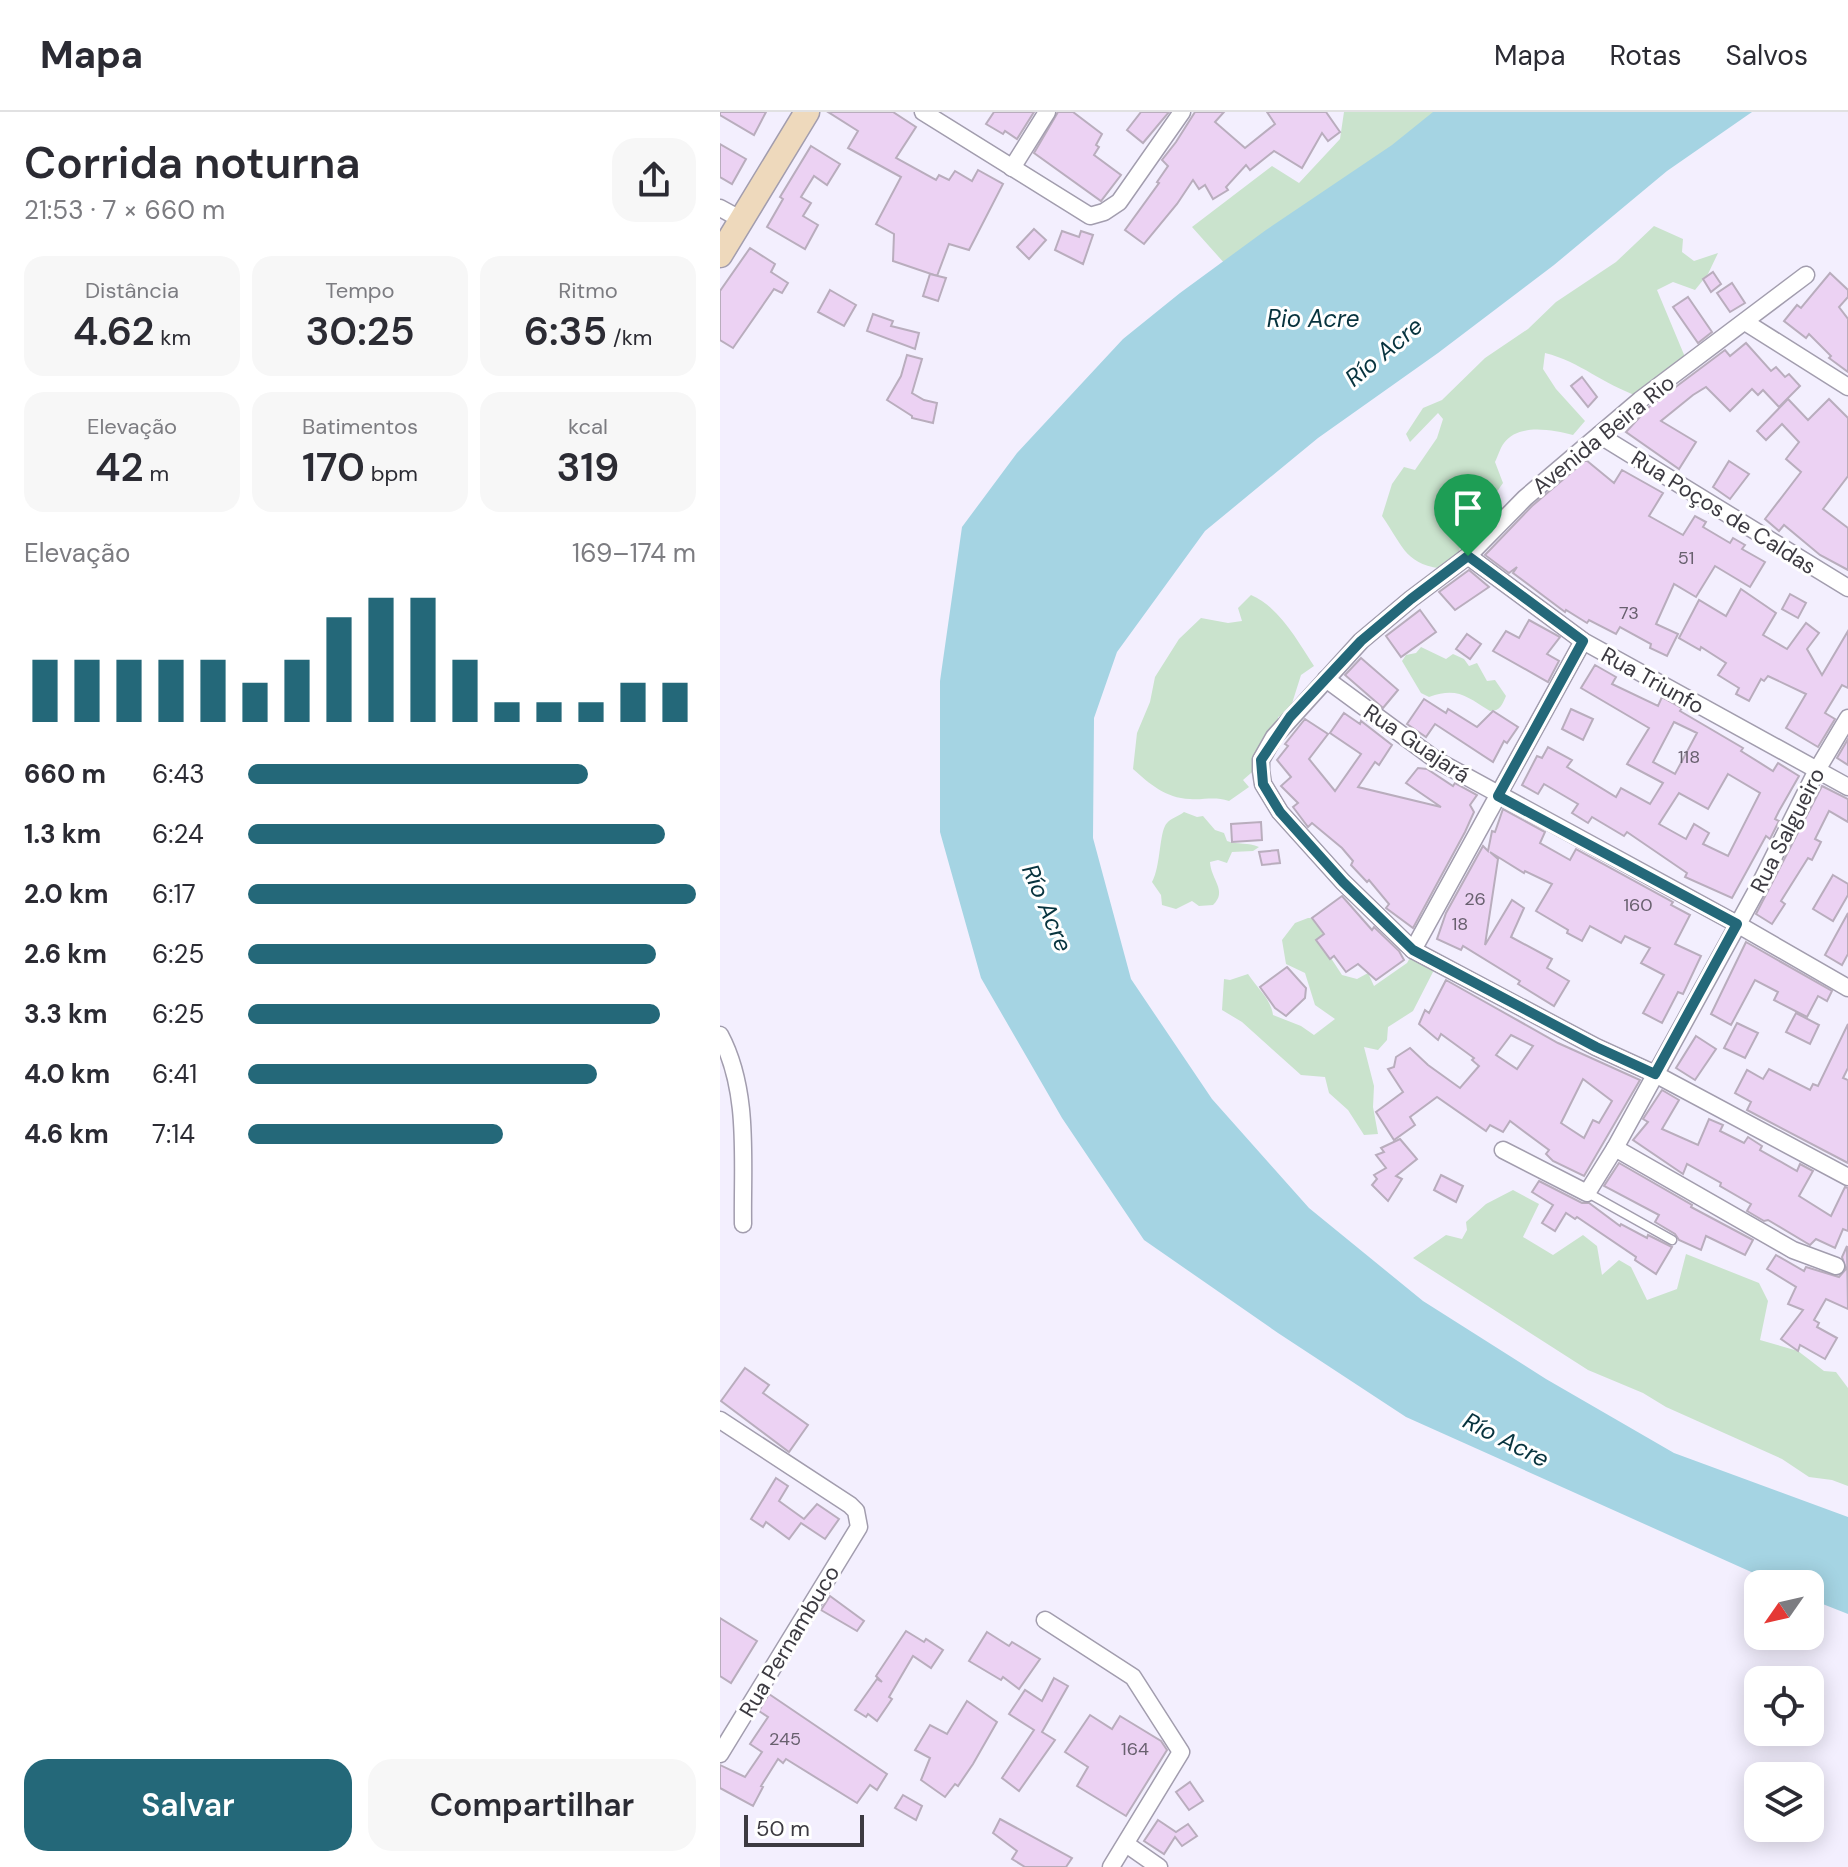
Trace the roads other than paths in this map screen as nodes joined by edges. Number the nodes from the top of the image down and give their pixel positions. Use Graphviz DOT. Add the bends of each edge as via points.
graph roads {
  1 [pos="807,112"];
  2 [pos="923,112"];
  3 [pos="1047,112"];
  4 [pos="1182,112"];
  5 [pos="1012,168"];
  6 [pos="720,208"];
  7 [pos="742,220"];
  8 [pos="720,255"];
  9 [pos="1806,275"];
  10 [pos="1745,322"];
  11 [pos="1848,387"];
  12 [pos="1599,435"];
  13 [pos="1468,556"];
  14 [pos="1848,588"];
  15 [pos="1583,641"];
  16 [pos="1326,679"];
  17 [pos="1848,718"];
  18 [pos="1817,770"];
  19 [pos="1848,787"];
  20 [pos="1498,796"];
  21 [pos="1737,924"];
  22 [pos="1413,950"];
  23 [pos="1848,988"];
  24 [pos="720,1035"];
  25 [pos="1655,1074"];
  26 [pos="1615,1148"];
  27 [pos="1503,1150"];
  28 [pos="1848,1177"];
  29 [pos="1587,1193"];
  30 [pos="743,1224"];
  31 [pos="1672,1240"];
  32 [pos="1836,1266"];
  33 [pos="720,1420"];
  34 [pos="1045,1620"];
  35 [pos="720,1754"];
  36 [pos="1126,1844"];
  37 [pos="1111,1867"];
  38 [pos="1159,1867"];
  1 -- 7 [label="main road"];
  2 -- 5 [label="street"];
  3 -- 5 [label="street"];
  4 -- 5 [label="street" via="1119,202 1104,212 1090,216 1077,210"];
  6 -- 7 [label="street"];
  7 -- 8 [label="main road"];
  9 -- 10 [label="street, Avenida Beira Rio"];
  10 -- 11 [label="street"];
  10 -- 12 [label="street, Avenida Beira Rio"];
  12 -- 13 [label="street, Avenida Beira Rio"];
  12 -- 14 [label="street, Rua Poços de Caldas"];
  13 -- 15 [label="street, Rua Triunfo"];
  13 -- 16 [label="street, Avenida Beira Rio" via="1361,641"];
  15 -- 18 [label="street, Rua Triunfo"];
  15 -- 20 [label="street"];
  16 -- 20 [label="street, Rua Guajará" via="1436,760"];
  16 -- 22 [label="street, Avenida Beira Rio" via="1266,751 1261,760 1263,784 1280,812 1343,882"];
  17 -- 18 [label="street, Rua Salgueiro"];
  18 -- 19 [label="street, Rua Triunfo"];
  18 -- 21 [label="street, Rua Salgueiro"];
  20 -- 21 [label="street, Rua Guajará"];
  20 -- 22 [label="street"];
  21 -- 23 [label="street, Rua Guajará"];
  21 -- 25 [label="street, Rua Salgueiro"];
  22 -- 25 [label="street"];
  24 -- 30 [label="street" via="733,1059 742,1117"];
  25 -- 26 [label="street, Rua Salgueiro"];
  25 -- 28 [label="street"];
  26 -- 29 [label="street, Rua Salgueiro"];
  26 -- 32 [label="street" via="1793,1250"];
  27 -- 29 [label="street"];
  29 -- 31 [label="lane"];
  33 -- 35 [label="street, Rua Pernambuco" via="850,1505 859,1527"];
  34 -- 36 [label="street" via="1133,1677 1181,1752"];
  36 -- 37 [label="street"];
  36 -- 38 [label="street"];
}
